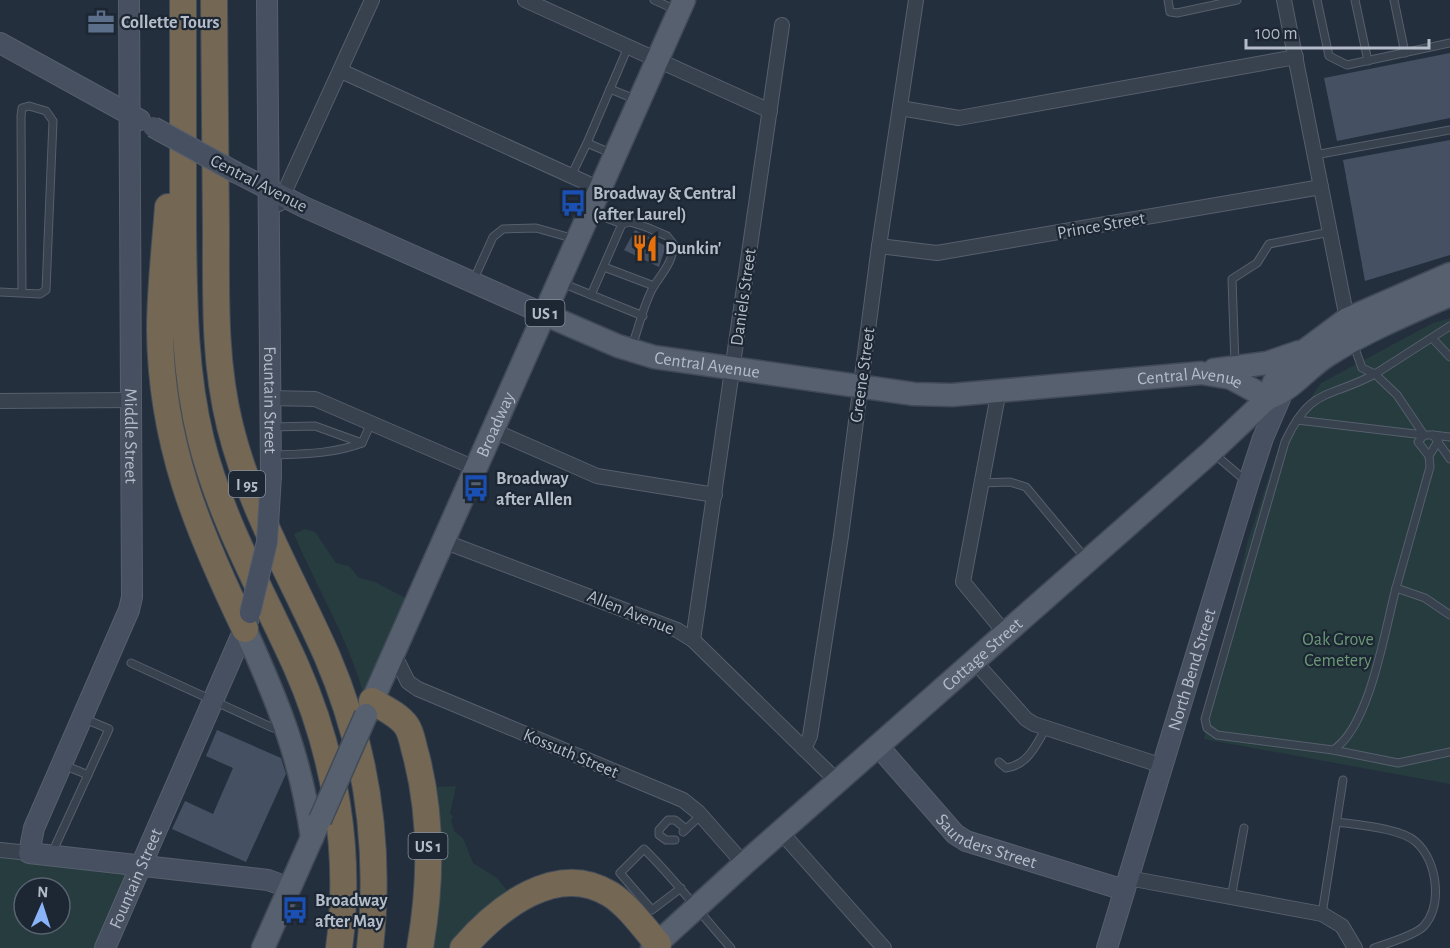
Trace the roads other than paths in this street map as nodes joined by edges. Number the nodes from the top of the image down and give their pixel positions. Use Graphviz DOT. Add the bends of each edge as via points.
graph roads {
  1 [pos="129,0"];
  2 [pos="183,0"];
  3 [pos="214,0"];
  4 [pos="267,0"];
  5 [pos="372,0"];
  6 [pos="525,0"];
  7 [pos="654,0"];
  8 [pos="916,0"];
  9 [pos="1168,0"];
  10 [pos="1238,0"];
  11 [pos="1284,0"];
  12 [pos="1317,0"];
  13 [pos="1355,0"];
  14 [pos="1394,0"];
  15 [pos="546,4"];
  16 [pos="681,5"];
  17 [pos="782,25"];
  18 [pos="0,43"];
  19 [pos="1450,43"];
  20 [pos="628,47"];
  21 [pos="1405,53"];
  22 [pos="1296,57"];
  23 [pos="657,60"];
  24 [pos="1368,61"];
  25 [pos="341,70"];
  26 [pos="610,89"];
  27 [pos="639,101"];
  28 [pos="183,106"];
  29 [pos="900,108"];
  30 [pos="770,111"];
  31 [pos="129,114"];
  32 [pos="1450,130"];
  33 [pos="587,143"];
  34 [pos="615,155"];
  35 [pos="1315,155"];
  36 [pos="571,176"];
  37 [pos="1321,187"];
  38 [pos="600,189"];
  39 [pos="276,194"];
  40 [pos="590,211"];
  41 [pos="622,224"];
  42 [pos="1330,232"];
  43 [pos="577,240"];
  44 [pos="879,246"];
  45 [pos="604,267"];
  46 [pos="1450,274"];
  47 [pos="558,282"];
  48 [pos="472,283"];
  49 [pos="654,286"];
  50 [pos="0,292"];
  51 [pos="21,292"];
  52 [pos="591,295"];
  53 [pos="1450,295"];
  54 [pos="544,314"];
  55 [pos="643,316"];
  56 [pos="1347,319"];
  57 [pos="1450,326"];
  58 [pos="1432,339"];
  59 [pos="1353,341"];
  60 [pos="630,350"];
  61 [pos="1304,351"];
  62 [pos="1450,357"];
  63 [pos="1235,367"];
  64 [pos="733,368"];
  65 [pos="1201,373"];
  66 [pos="1376,374"];
  67 [pos="860,386"];
  68 [pos="999,390"];
  69 [pos="1275,396"];
  70 [pos="270,398"];
  71 [pos="132,400"];
  72 [pos="0,401"];
  73 [pos="1297,420"];
  74 [pos="371,422"];
  75 [pos="270,427"];
  76 [pos="492,430"];
  77 [pos="1424,435"];
  78 [pos="1450,437"];
  79 [pos="1436,438"];
  80 [pos="362,443"];
  81 [pos="1211,452"];
  82 [pos="1430,456"];
  83 [pos="1450,459"];
  84 [pos="271,465"];
  85 [pos="475,468"];
  86 [pos="981,483"];
  87 [pos="1248,484"];
  88 [pos="715,495"];
  89 [pos="443,541"];
  90 [pos="1087,561"];
  91 [pos="1396,588"];
  92 [pos="1450,615"];
  93 [pos="248,621"];
  94 [pos="1005,633"];
  95 [pos="693,640"];
  96 [pos="394,654"];
  97 [pos="975,662"];
  98 [pos="131,663"];
  99 [pos="212,701"];
  100 [pos="369,708"];
  101 [pos="81,718"];
  102 [pos="273,728"];
  103 [pos="1046,728"];
  104 [pos="879,747"];
  105 [pos="804,749"];
  106 [pos="1333,750"];
  107 [pos="1450,752"];
  108 [pos="999,762"];
  109 [pos="62,764"];
  110 [pos="1160,765"];
  111 [pos="88,775"];
  112 [pos="1343,780"];
  113 [pos="839,783"];
  114 [pos="701,815"];
  115 [pos="1336,822"];
  116 [pos="1244,828"];
  117 [pos="316,829"];
  118 [pos="781,832"];
  119 [pos="675,840"];
  120 [pos="0,850"];
  121 [pos="29,853"];
  122 [pos="51,856"];
  123 [pos="744,864"];
  124 [pos="140,865"];
  125 [pos="1126,884"];
  126 [pos="290,888"];
  127 [pos="681,888"];
  128 [pos="1231,898"];
  129 [pos="695,909"];
  130 [pos="1322,914"];
  131 [pos="655,946"];
  132 [pos="105,948"];
  133 [pos="263,948"];
  134 [pos="339,948"];
  135 [pos="370,948"];
  136 [pos="420,948"];
  137 [pos="464,948"];
  138 [pos="731,948"];
  139 [pos="884,948"];
  140 [pos="1107,948"];
  141 [pos="1355,948"];
  142 [pos="1374,948"];
  1 -- 31 [label="street, Middle Street"];
  2 -- 28 [label="highway, I 95"];
  3 -- 135 [label="highway, I 95" via="216,313 224,402 249,488 326,654 356,739 375,851"];
  4 -- 39 [label="street, Fountain Street"];
  5 -- 25 [label="street"];
  6 -- 15 [label="street"];
  7 -- 16 [label="lane"];
  8 -- 29 [label="street, Greene Street"];
  9 -- 10 [label="lane" via="1170,12 1177,13"];
  11 -- 22 [label="street"];
  12 -- 24 [label="lane" via="1329,56 1347,65"];
  13 -- 24 [label="lane"];
  14 -- 21 [label="lane"];
  15 -- 20 [label="street"];
  16 -- 23 [label="main road, Broadway / US 1"];
  17 -- 30 [label="street, Daniels Street"];
  18 -- 31 [label="street, Central Avenue"];
  19 -- 21 [label="lane"];
  20 -- 23 [label="street"];
  20 -- 26 [label="lane"];
  21 -- 24 [label="lane"];
  22 -- 29 [label="street" via="959,118"];
  22 -- 35 [label="street"];
  23 -- 27 [label="main road, Broadway / US 1"];
  23 -- 30 [label="street"];
  25 -- 36 [label="street"];
  25 -- 39 [label="street"];
  26 -- 27 [label="lane"];
  26 -- 33 [label="lane"];
  27 -- 34 [label="main road, Broadway / US 1"];
  28 -- 93 [label="highway" via="170,171 162,290 164,383 186,493 209,554"];
  28 -- 134 [label="highway, I 95" via="185,329 196,418 226,516 305,687 326,750 342,836"];
  29 -- 44 [label="street, Greene Street"];
  30 -- 64 [label="street, Daniels Street"];
  31 -- 39 [label="street, Central Avenue, bridge"];
  31 -- 71 [label="street, Middle Street"];
  32 -- 35 [label="lane"];
  33 -- 34 [label="lane"];
  33 -- 36 [label="lane"];
  34 -- 38 [label="main road, Broadway / US 1"];
  35 -- 37 [label="street"];
  36 -- 38 [label="street"];
  37 -- 42 [label="street"];
  37 -- 44 [label="street, Prince Street" via="937,253"];
  38 -- 40 [label="main road, Broadway / US 1"];
  39 -- 48 [label="street, Central Avenue"];
  39 -- 70 [label="street, Fountain Street" via="270,215"];
  40 -- 41 [label="lane"];
  40 -- 43 [label="main road, Broadway / US 1"];
  41 -- 45 [label="lane"];
  41 -- 49 [label="lane" via="646,227 667,236 674,245 672,257"];
  42 -- 56 [label="street"];
  42 -- 63 [label="lane" via="1269,244 1257,263 1232,279"];
  43 -- 47 [label="main road, Broadway / US 1"];
  43 -- 48 [label="lane" via="536,228 502,229 493,237"];
  44 -- 67 [label="street, Greene Street"];
  45 -- 49 [label="lane"];
  45 -- 52 [label="lane"];
  46 -- 56 [label="main road"];
  47 -- 52 [label="lane"];
  47 -- 54 [label="main road, Broadway / US 1"];
  48 -- 54 [label="street, Central Avenue"];
  49 -- 55 [label="lane"];
  50 -- 51 [label="lane"];
  51 -- 51 [label="lane" via="45,293 47,285 53,121 46,111 29,106 22,108 21,116"];
  52 -- 55 [label="lane"];
  53 -- 59 [label="main road"];
  54 -- 60 [label="main road, Central Avenue"];
  54 -- 76 [label="main road, Broadway / US 1"];
  55 -- 60 [label="lane"];
  56 -- 59 [label="street"];
  56 -- 61 [label="main road"];
  57 -- 58 [label="lane"];
  58 -- 62 [label="lane"];
  58 -- 66 [label="lane"];
  59 -- 66 [label="lane" via="1362,368"];
  59 -- 69 [label="main road"];
  60 -- 64 [label="main road, Central Avenue"];
  61 -- 63 [label="main road" via="1267,363"];
  61 -- 69 [label="main road, Cottage Street" via="1274,382"];
  63 -- 65 [label="main road"];
  64 -- 67 [label="main road, Central Avenue"];
  64 -- 88 [label="street, Daniels Street"];
  65 -- 68 [label="main road, Central Avenue"];
  65 -- 69 [label="main road, Central Avenue" via="1231,378"];
  66 -- 73 [label="lane" via="1331,391 1306,407"];
  66 -- 77 [label="lane" via="1397,394"];
  67 -- 68 [label="main road, Central Avenue" via="933,395"];
  67 -- 105 [label="street, Greene Street" via="810,736"];
  68 -- 86 [label="street"];
  69 -- 81 [label="main road, Cottage Street"];
  69 -- 87 [label="street, North Bend Street"];
  70 -- 74 [label="street" via="315,399"];
  70 -- 75 [label="street, Fountain Street"];
  71 -- 72 [label="street"];
  71 -- 101 [label="street, Middle Street" via="131,604"];
  73 -- 77 [label="lane"];
  73 -- 106 [label="lane" via="1286,442 1205,719 1217,735"];
  74 -- 80 [label="lane"];
  74 -- 85 [label="street"];
  75 -- 80 [label="lane" via="315,426"];
  75 -- 84 [label="street, Fountain Street"];
  76 -- 85 [label="main road, Broadway / US 1"];
  76 -- 88 [label="street" via="597,476"];
  77 -- 79 [label="lane"];
  77 -- 82 [label="lane" via="1418,442"];
  78 -- 79 [label="lane"];
  79 -- 82 [label="lane"];
  79 -- 83 [label="lane"];
  80 -- 84 [label="lane"];
  81 -- 87 [label="lane"];
  81 -- 90 [label="main road, Cottage Street"];
  82 -- 91 [label="lane"];
  84 -- 93 [label="street, Fountain Street, bridge" via="267,542"];
  85 -- 89 [label="main road, Broadway / US 1"];
  86 -- 90 [label="lane" via="1010,482 1026,488"];
  86 -- 94 [label="street" via="963,582"];
  87 -- 110 [label="street, North Bend Street"];
  88 -- 95 [label="street, Daniels Street"];
  89 -- 95 [label="street, Allen Avenue" via="677,630"];
  89 -- 96 [label="main road, Broadway / US 1"];
  90 -- 94 [label="main road, Cottage Street"];
  91 -- 92 [label="lane" via="1425,598"];
  91 -- 106 [label="lane" via="1363,710 1346,738"];
  93 -- 99 [label="street, Fountain Street"];
  93 -- 117 [label="main road" via="294,748"];
  94 -- 97 [label="main road, Cottage Street"];
  95 -- 105 [label="street, Allen Avenue"];
  96 -- 100 [label="main road, Broadway / US 1"];
  96 -- 114 [label="street, Kossuth Street" via="408,682 418,689 683,800"];
  97 -- 103 [label="street" via="1026,719"];
  97 -- 104 [label="main road, Cottage Street"];
  98 -- 99 [label="lane"];
  99 -- 102 [label="lane"];
  99 -- 124 [label="street, Fountain Street"];
  100 -- 117 [label="main road, Broadway / US 1, bridge"];
  100 -- 136 [label="highway, US 1" via="398,717 408,728 420,770 428,859"];
  101 -- 109 [label="street, Middle Street"];
  101 -- 111 [label="lane" via="109,729"];
  103 -- 108 [label="lane" via="1017,767 1006,768"];
  103 -- 110 [label="street"];
  104 -- 113 [label="main road, Cottage Street"];
  104 -- 125 [label="street, Saunders Street" via="960,838"];
  105 -- 113 [label="street, Allen Avenue"];
  106 -- 107 [label="lane" via="1398,763"];
  109 -- 111 [label="lane"];
  109 -- 121 [label="street, Middle Street" via="34,828"];
  110 -- 125 [label="street, North Bend Street"];
  111 -- 122 [label="lane"];
  112 -- 115 [label="lane"];
  113 -- 118 [label="main road, Cottage Street"];
  114 -- 119 [label="lane" via="684,831 675,820 668,820 659,835"];
  114 -- 123 [label="street, Kossuth Street"];
  115 -- 130 [label="lane"];
  115 -- 142 [label="lane" via="1392,831 1415,841 1427,857 1435,881 1433,911 1423,928"];
  116 -- 128 [label="lane"];
  117 -- 126 [label="main road, Broadway / US 1"];
  118 -- 123 [label="main road, Cottage Street"];
  118 -- 139 [label="street"];
  120 -- 121 [label="street"];
  121 -- 122 [label="street"];
  122 -- 124 [label="street"];
  123 -- 129 [label="main road, Cottage Street"];
  124 -- 126 [label="street" via="268,880"];
  124 -- 132 [label="street, Fountain Street"];
  125 -- 128 [label="street"];
  125 -- 140 [label="street, North Bend Street"];
  126 -- 133 [label="main road, Broadway / US 1"];
  127 -- 127 [label="lane" via="644,849 620,873 652,910"];
  127 -- 129 [label="lane"];
  128 -- 130 [label="street"];
  129 -- 131 [label="main road, Cottage Street"];
  129 -- 138 [label="lane"];
  130 -- 141 [label="street" via="1342,926"];
  131 -- 137 [label="highway" via="610,895 589,885 567,883 544,888 516,902"];
}
